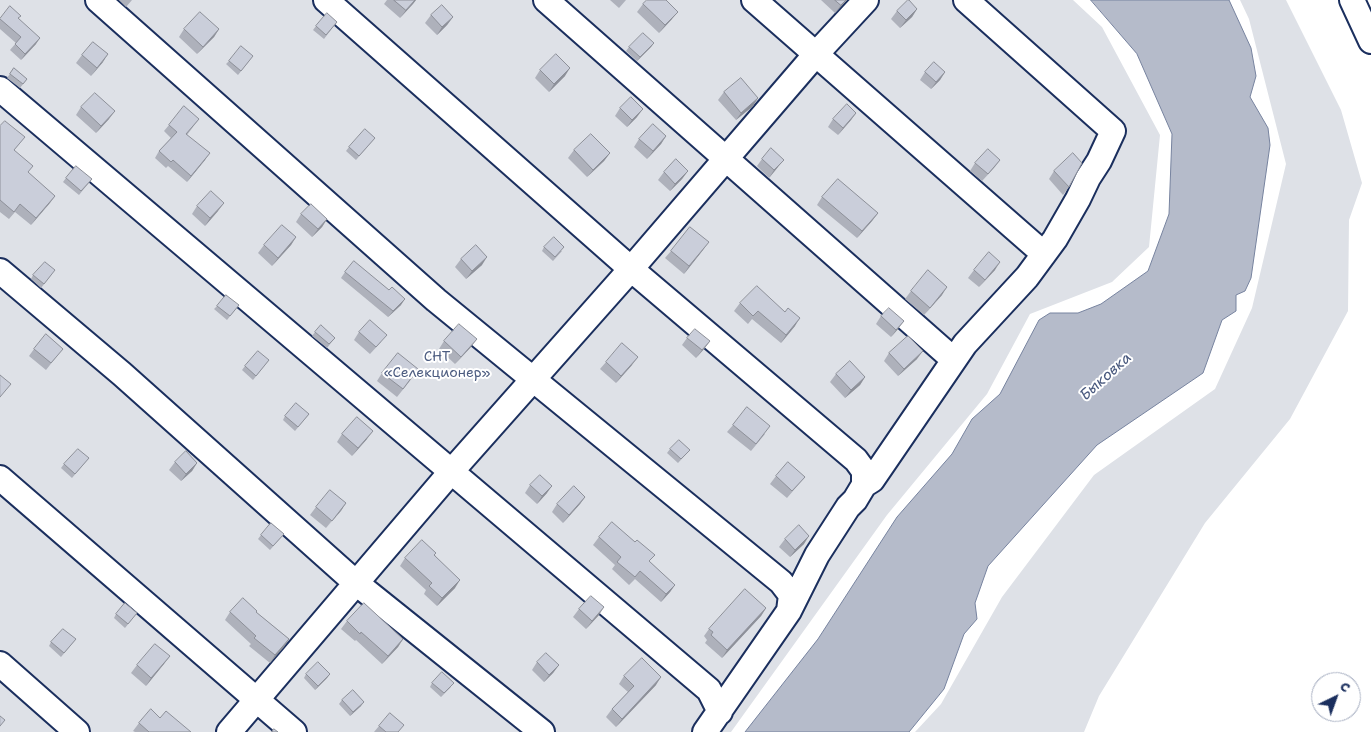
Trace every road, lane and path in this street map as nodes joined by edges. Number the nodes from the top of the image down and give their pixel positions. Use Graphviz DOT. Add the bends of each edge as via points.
graph roads {
  1 [pos="98,0"];
  2 [pos="326,0"];
  3 [pos="546,0"];
  4 [pos="754,0"];
  5 [pos="866,0"];
  6 [pos="966,0"];
  7 [pos="1352,0"];
  8 [pos="1371,41"];
  9 [pos="816,54"];
  10 [pos="0,89"];
  11 [pos="726,158"];
  12 [pos="1044,254"];
  13 [pos="630,269"];
  14 [pos="0,271"];
  15 [pos="954,360"];
  16 [pos="534,380"];
  17 [pos="450,473"];
  18 [pos="0,478"];
  19 [pos="864,485"];
  20 [pos="356,583"];
  21 [pos="789,611"];
  22 [pos="0,664"];
  23 [pos="257,700"];
  24 [pos="720,712"];
  25 [pos="77,732"];
  26 [pos="229,732"];
  27 [pos="294,732"];
  28 [pos="542,732"];
  29 [pos="705,732"];
  1 -- 16 [label="street" via="436,300"];
  2 -- 13 [label="street"];
  3 -- 11 [label="street"];
  4 -- 9 [label="street"];
  5 -- 9 [label="street"];
  6 -- 12 [label="street" via="1113,131 1078,200"];
  7 -- 8 [label="street"];
  9 -- 11 [label="street"];
  9 -- 12 [label="street"];
  10 -- 17 [label="street"];
  11 -- 13 [label="street"];
  11 -- 15 [label="street"];
  12 -- 15 [label="street"];
  13 -- 16 [label="street"];
  13 -- 19 [label="street" via="856,460 864,470"];
  14 -- 20 [label="street" via="122,374"];
  15 -- 19 [label="street" via="872,480"];
  16 -- 17 [label="street"];
  16 -- 21 [label="street" via="781,582 791,594"];
  17 -- 20 [label="street"];
  17 -- 24 [label="street" via="709,690"];
  18 -- 23 [label="street"];
  19 -- 21 [label="street" via="817,555"];
  20 -- 23 [label="street"];
  20 -- 28 [label="street"];
  21 -- 24 [label="street"];
  22 -- 25 [label="street"];
  23 -- 26 [label="street"];
  23 -- 27 [label="street"];
  24 -- 29 [label="street"];
}
